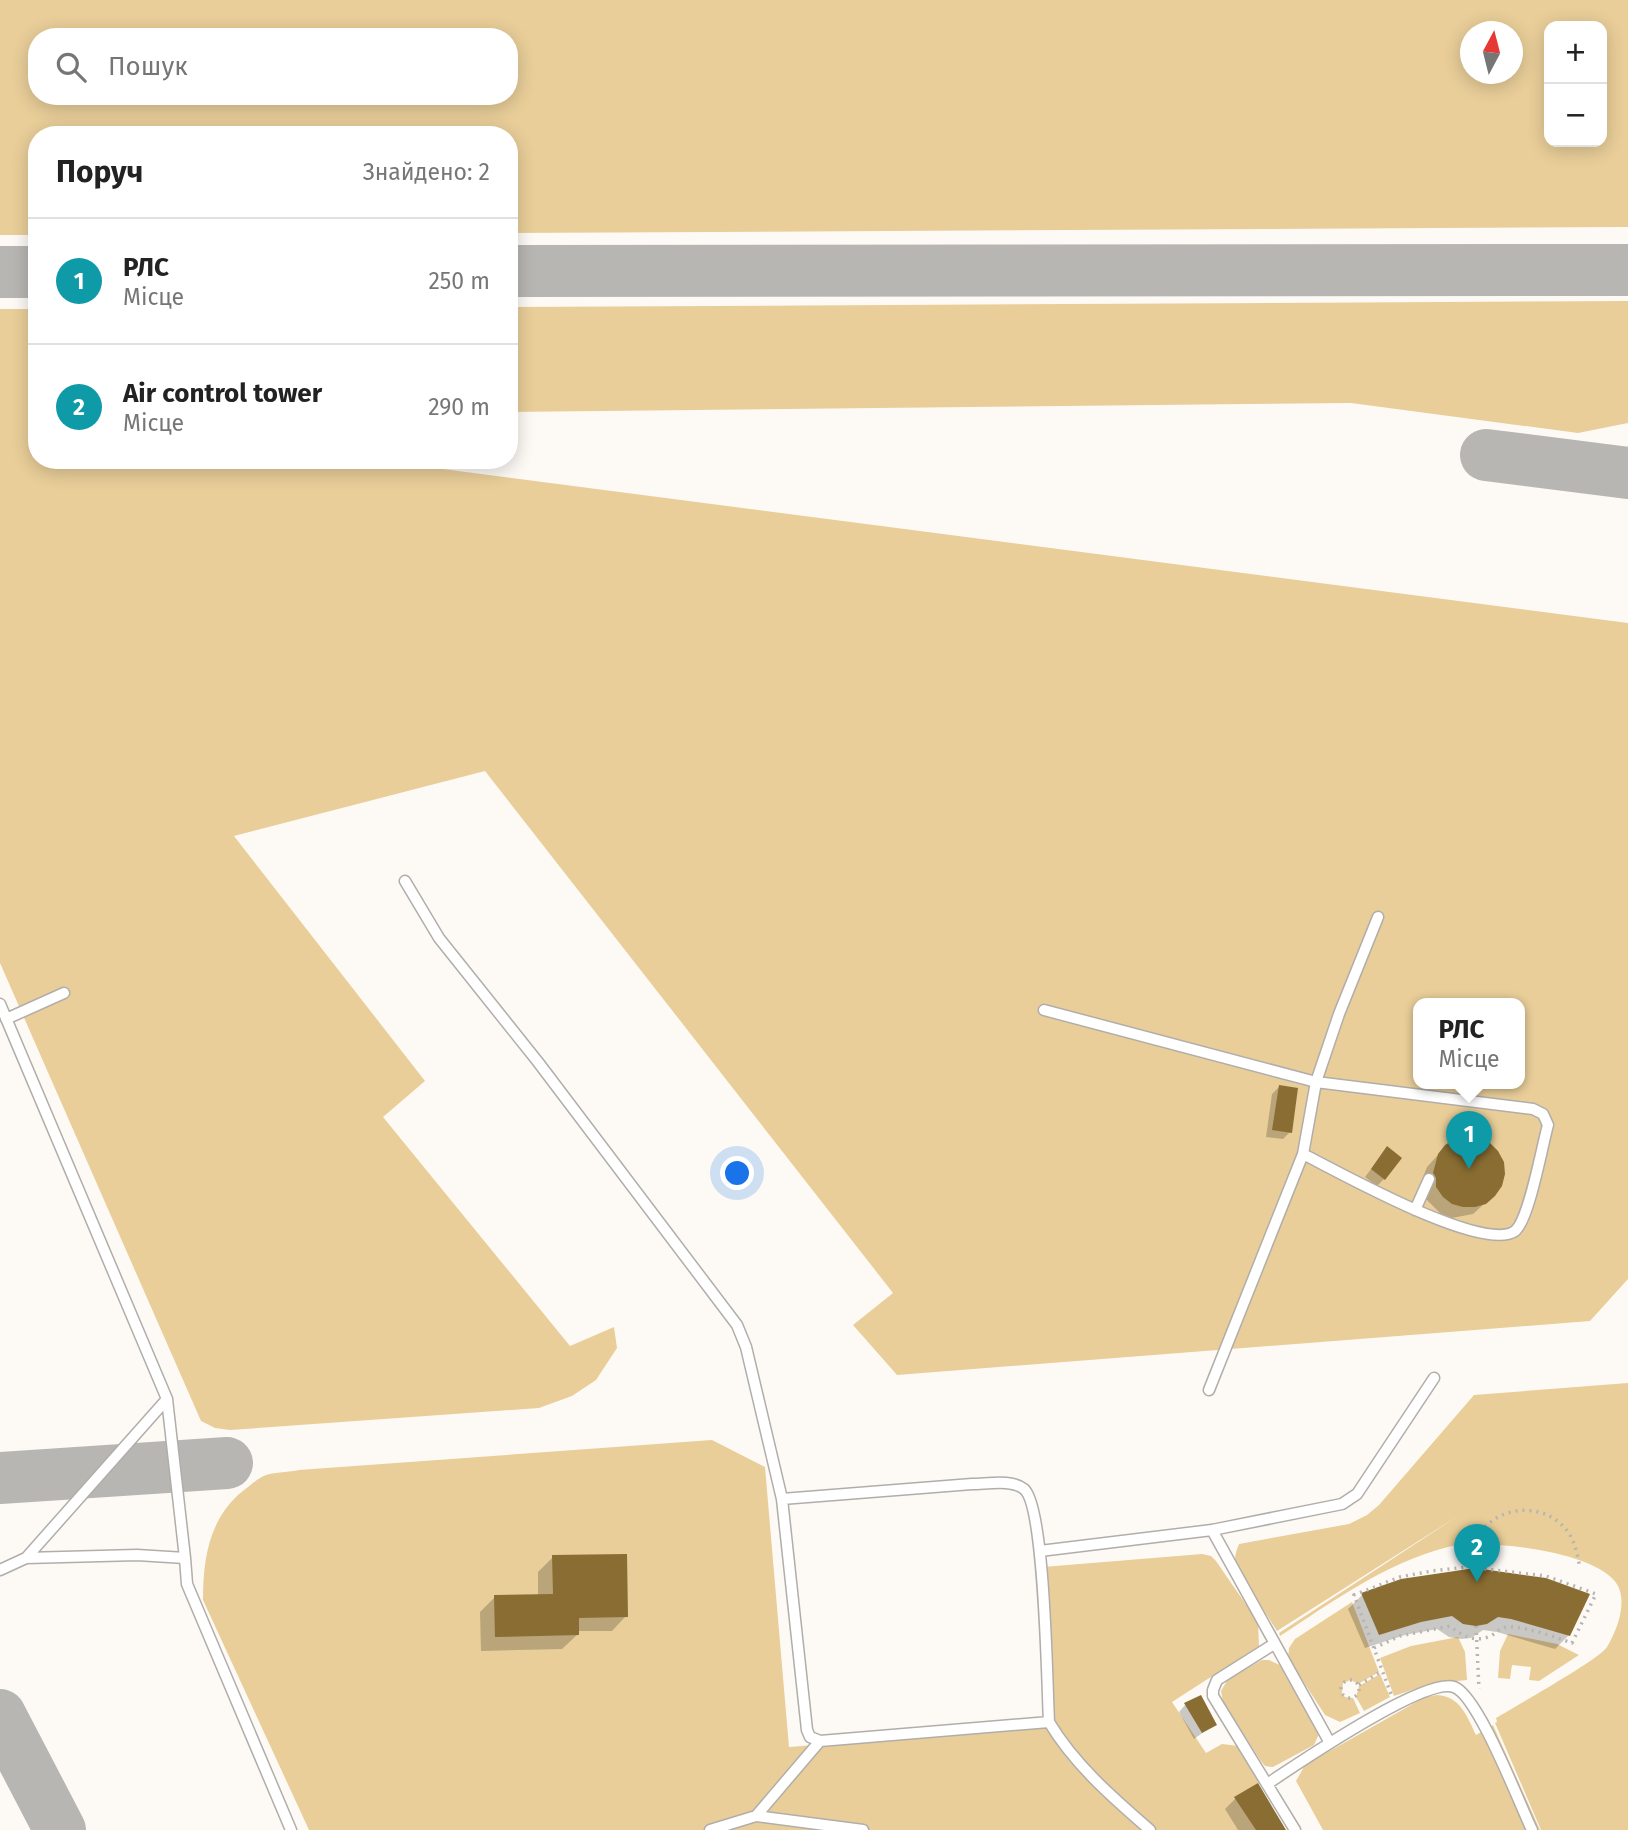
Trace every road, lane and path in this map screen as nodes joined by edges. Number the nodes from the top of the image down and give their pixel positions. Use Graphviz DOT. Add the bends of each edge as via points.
graph roads {
  1 [pos="405,881"];
  2 [pos="1378,917"];
  3 [pos="64,993"];
  4 [pos="0,1004"];
  5 [pos="1044,1010"];
  6 [pos="6,1019"];
  7 [pos="1317,1083"];
  8 [pos="1303,1154"];
  9 [pos="1429,1179"];
  10 [pos="1415,1210"];
  11 [pos="1434,1378"];
  12 [pos="1209,1390"];
  13 [pos="167,1399"];
  14 [pos="782,1499"];
  15 [pos="1212,1530"];
  16 [pos="1040,1551"];
  17 [pos="26,1558"];
  18 [pos="186,1558"];
  19 [pos="1469,1558"];
  20 [pos="1580,1568"];
  21 [pos="0,1570"];
  22 [pos="1476,1626"];
  23 [pos="1477,1640"];
  24 [pos="1274,1644"];
  25 [pos="1374,1648"];
  26 [pos="1382,1671"];
  27 [pos="1359,1685"];
  28 [pos="1396,1706"];
  29 [pos="1480,1716"];
  30 [pos="1049,1722"];
  31 [pos="820,1741"];
  32 [pos="1330,1743"];
  33 [pos="1267,1784"];
  34 [pos="756,1816"];
  35 [pos="291,1830"];
  36 [pos="710,1830"];
  37 [pos="863,1830"];
  38 [pos="1150,1830"];
  39 [pos="1295,1830"];
  40 [pos="1532,1830"];
  1 -- 14 [label="lane" via="439,938 737,1325"];
  2 -- 7 [label="lane"];
  3 -- 6 [label="lane"];
  4 -- 6 [label="lane"];
  5 -- 7 [label="lane"];
  6 -- 13 [label="lane"];
  7 -- 8 [label="lane"];
  7 -- 10 [label="lane" via="1533,1109 1543,1114 1548,1125 1525,1216 1515,1231 1487,1236"];
  8 -- 10 [label="lane"];
  8 -- 12 [label="lane"];
  9 -- 10 [label="lane"];
  11 -- 15 [label="lane" via="1357,1494 1342,1504"];
  13 -- 17 [label="lane"];
  13 -- 18 [label="lane"];
  14 -- 16 [label="lane" via="1012,1484 1031,1497"];
  14 -- 31 [label="lane" via="807,1730"];
  15 -- 16 [label="lane"];
  15 -- 24 [label="lane"];
  16 -- 30 [label="lane"];
  17 -- 18 [label="lane"];
  17 -- 21 [label="lane"];
  18 -- 35 [label="lane" via="187,1584"];
  19 -- 20 [label="path" via="1482,1530 1491,1522 1510,1511 1533,1510 1565,1528"];
  19 -- 23 [label="path" via="1486,1559 1485,1569 1546,1576 1596,1594 1572,1643 1530,1630 1503,1628"];
  19 -- 25 [label="path" via="1468,1567 1400,1577 1354,1595"];
  22 -- 23 [label="path"];
  23 -- 25 [label="path" via="1450,1626 1400,1636"];
  23 -- 29 [label="path"];
  24 -- 32 [label="lane"];
  24 -- 33 [label="lane" via="1217,1680 1213,1690 1216,1703"];
  25 -- 26 [label="path"];
  26 -- 27 [label="path"];
  26 -- 28 [label="path"];
  27 -- 27 [label="path" via="1346,1681 1341,1686 1343,1695 1355,1698"];
  28 -- 29 [label="lane" via="1428,1689 1453,1687"];
  28 -- 32 [label="lane"];
  29 -- 40 [label="lane"];
  30 -- 31 [label="lane"];
  30 -- 38 [label="lane" via="1078,1761"];
  31 -- 34 [label="lane"];
  32 -- 33 [label="lane"];
  33 -- 39 [label="lane"];
  34 -- 36 [label="lane"];
  34 -- 37 [label="lane"];
}
